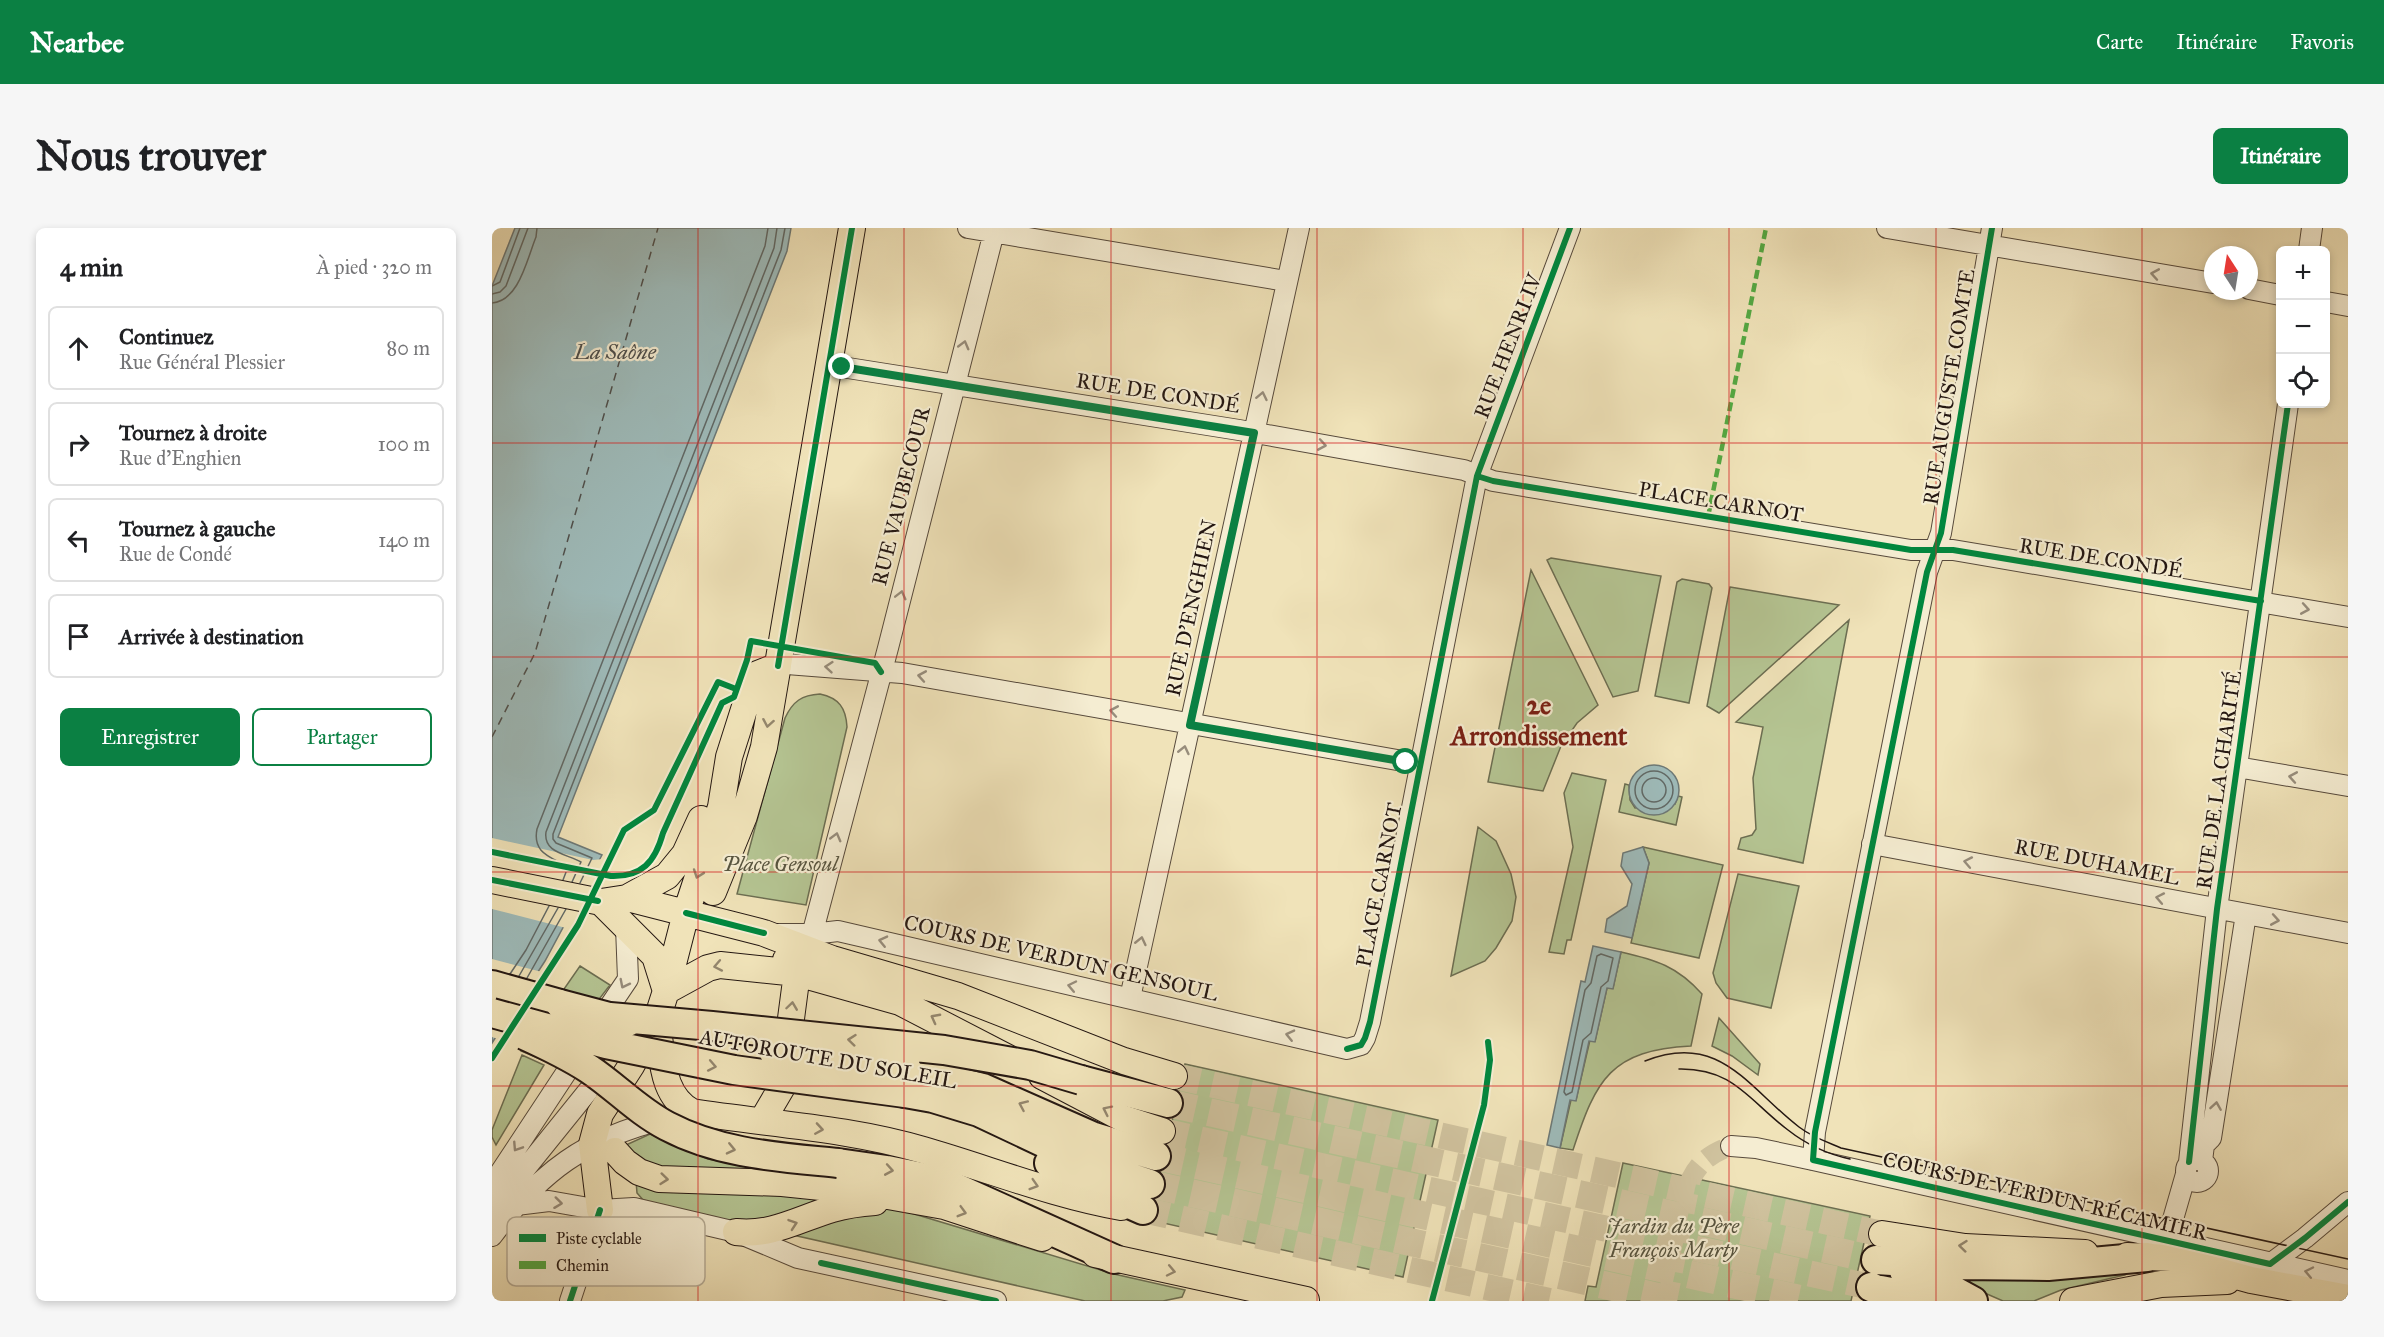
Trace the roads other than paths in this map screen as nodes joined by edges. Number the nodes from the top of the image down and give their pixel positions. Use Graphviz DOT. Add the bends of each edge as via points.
graph roads {
  1 [pos="852,228"];
  2 [pos="968,228"];
  3 [pos="1299,228"];
  4 [pos="1570,228"];
  5 [pos="1887,228"];
  6 [pos="2312,228"];
  7 [pos="994,230"];
  8 [pos="1991,237"];
  9 [pos="2310,246"];
  10 [pos="1286,280"];
  11 [pos="2204,281"];
  12 [pos="2258,291"];
  13 [pos="2276,294"];
  14 [pos="2330,303"];
  15 [pos="2348,306"];
  16 [pos="829,365"];
  17 [pos="954,384"];
  18 [pos="2287,408"];
  19 [pos="1254,433"];
  20 [pos="1477,476"];
  21 [pos="1935,550"];
  22 [pos="2261,601"];
  23 [pos="2348,616"];
  24 [pos="778,666"];
  25 [pos="881,672"];
  26 [pos="1190,725"];
  27 [pos="729,757"];
  28 [pos="1420,764"];
  29 [pos="2237,767"];
  30 [pos="2348,786"];
  31 [pos="1872,844"];
  32 [pos="492,880"];
  33 [pos="713,892"];
  34 [pos="627,898"];
  35 [pos="601,902"];
  36 [pos="2217,909"];
  37 [pos="686,913"];
  38 [pos="2246,914"];
  39 [pos="626,927"];
  40 [pos="764,933"];
  41 [pos="2348,933"];
  42 [pos="805,953"];
  43 [pos="492,985"];
  44 [pos="666,991"];
  45 [pos="1130,998"];
  46 [pos="492,1013"];
  47 [pos="610,1017"];
  48 [pos="657,1018"];
  49 [pos="492,1020"];
  50 [pos="1347,1049"];
  51 [pos="906,1081"];
  52 [pos="1171,1089"];
  53 [pos="588,1091"];
  54 [pos="692,1112"];
  55 [pos="762,1120"];
  56 [pos="1159,1144"];
  57 [pos="1731,1146"];
  58 [pos="603,1148"];
  59 [pos="1813,1160"];
  60 [pos="2192,1165"];
  61 [pos="492,1185"];
  62 [pos="1146,1197"];
  63 [pos="905,1198"];
  64 [pos="2348,1202"];
  65 [pos="516,1204"];
  66 [pos="492,1210"];
  67 [pos="600,1210"];
  68 [pos="598,1217"];
  69 [pos="672,1217"];
  70 [pos="705,1225"];
  71 [pos="736,1232"];
  72 [pos="492,1236"];
  73 [pos="2157,1248"];
  74 [pos="1114,1259"];
  75 [pos="1876,1261"];
  76 [pos="2260,1272"];
  77 [pos="575,1286"];
  78 [pos="2120,1291"];
  79 [pos="2343,1291"];
  80 [pos="1306,1300"];
  81 [pos="570,1301"];
  82 [pos="996,1301"];
  83 [pos="1902,1301"];
  84 [pos="1942,1301"];
  85 [pos="1973,1301"];
  86 [pos="2073,1301"];
  87 [pos="2151,1301"];
  88 [pos="2277,1301"];
  1 -- 16 [label="main road"];
  2 -- 7 [label="street"];
  3 -- 10 [label="street, RUE D'ENGHIEN"];
  4 -- 20 [label="street, RUE HENRI IV"];
  5 -- 8 [label="street"];
  6 -- 9 [label="street"];
  7 -- 10 [label="street"];
  17 -- 7 [label="street, RUE VAUBECOUR, one-way"];
  11 -- 8 [label="street, one-way"];
  8 -- 21 [label="street, RUE AUGUSTE COMTE"];
  19 -- 10 [label="street, RUE D'ENGHIEN, one-way"];
  12 -- 13 [label="street"];
  14 -- 15 [label="street"];
  16 -- 17 [label="street, RUE DE CONDÉ"];
  16 -- 24 [label="main road"];
  17 -- 19 [label="street, RUE DE CONDÉ"];
  25 -- 17 [label="street, RUE VAUBECOUR, one-way"];
  18 -- 22 [label="street, RUE DE LA CHARITÉ"];
  19 -- 20 [label="street, RUE DE CONDÉ, one-way" via="1464,470"];
  19 -- 26 [label="street, RUE D'ENGHIEN"];
  20 -- 21 [label="street, PLACE CARNOT" via="1493,482 1911,550"];
  20 -- 28 [label="street, PLACE CARNOT"];
  21 -- 22 [label="street, RUE DE CONDÉ"];
  21 -- 31 [label="street" via="1927,572"];
  22 -- 23 [label="street, RUE DE CONDÉ, one-way"];
  22 -- 29 [label="street, RUE DE LA CHARITÉ"];
  25 -- 24 [label="street, one-way"];
  24 -- 27 [label="main road" via="755,675"];
  24 -- 33 [label="main road, one-way" via="764,747 744,816"];
  26 -- 25 [label="street, one-way"];
  42 -- 25 [label="street, one-way"];
  26 -- 28 [label="street"];
  45 -- 26 [label="street, RUE D'ENGHIEN, one-way"];
  27 -- 34 [label="main road" via="685,855 667,876"];
  27 -- 37 [label="main road, one-way" via="721,807"];
  28 -- 50 [label="street, PLACE CARNOT" via="1370,1022 1361,1045"];
  30 -- 29 [label="street, one-way"];
  29 -- 36 [label="street, RUE DE LA CHARITÉ"];
  36 -- 31 [label="street, RUE DUHAMEL, one-way"];
  31 -- 59 [label="street" via="1815,1132"];
  32 -- 35 [label="main road"];
  34 -- 35 [label="main road"];
  34 -- 37 [label="main road"];
  35 -- 39 [label="main road"];
  36 -- 38 [label="street, RUE DUHAMEL"];
  36 -- 60 [label="street, RUE DE LA CHARITÉ"];
  37 -- 40 [label="main road"];
  37 -- 44 [label="main road"];
  38 -- 41 [label="street, RUE DUHAMEL, one-way"];
  60 -- 38 [label="street, RUE DE LA CHARITÉ, one-way" via="2211,1138"];
  39 -- 44 [label="main road" via="655,956"];
  39 -- 61 [label="street, one-way" via="628,979"];
  40 -- 42 [label="main road"];
  40 -- 42 [label="street, COURS DE VERDUN GENSOUL"];
  42 -- 44 [label="main road, one-way" via="720,964"];
  45 -- 42 [label="street, COURS DE VERDUN GENSOUL, one-way" via="838,931"];
  42 -- 52 [label="main road" via="958,996 1124,1061"];
  55 -- 42 [label="main road, one-way" via="782,1087"];
  56 -- 42 [label="main road, one-way" via="1122,1118"];
  43 -- 47 [label="highway, AUTOROUTE DU SOLEIL, bridge"];
  44 -- 48 [label="main road"];
  50 -- 45 [label="street, COURS DE VERDUN GENSOUL, one-way"];
  46 -- 51 [label="highway, AUTOROUTE DU SOLEIL, one-way, bridge" via="606,1044 791,1079"];
  47 -- 51 [label="highway, AUTOROUTE DU SOLEIL, bridge"];
  52 -- 47 [label="highway, one-way, bridge" via="1082,1080 1030,1065 944,1050"];
  48 -- 54 [label="main road" via="667,1082 677,1101"];
  48 -- 58 [label="main road" via="600,1114"];
  49 -- 74 [label="highway, one-way, bridge" via="590,1070 644,1112 685,1135 749,1153 896,1171 941,1181"];
  56 -- 51 [label="highway, AUTOROUTE DU SOLEIL, one-way" via="1094,1137 983,1088"];
  51 -- 62 [label="highway, AUTOROUTE DU SOLEIL" via="958,1106 1084,1184"];
  53 -- 66 [label="street"];
  54 -- 55 [label="main road"];
  54 -- 58 [label="street" via="641,1125"];
  55 -- 62 [label="main road, one-way" via="922,1150 1087,1201"];
  57 -- 59 [label="street, COURS DE VERDUN RÉCAMIER"];
  58 -- 63 [label="main road, one-way" via="639,1172 659,1179 782,1183"];
  58 -- 65 [label="street" via="560,1165"];
  58 -- 67 [label="main road"];
  59 -- 73 [label="street, COURS DE VERDUN RÉCAMIER"];
  60 -- 73 [label="street, RUE DE LA CHARITÉ"];
  71 -- 63 [label="main road, one-way" via="774,1230 848,1205"];
  63 -- 74 [label="main road, one-way"];
  64 -- 76 [label="street"];
  65 -- 67 [label="street, one-way" via="549,1201"];
  65 -- 72 [label="street"];
  67 -- 68 [label="street"];
  67 -- 69 [label="street" via="634,1208"];
  70 -- 71 [label="street"];
  71 -- 82 [label="street" via="798,1258"];
  73 -- 75 [label="highway, one-way" via="2048,1266"];
  73 -- 76 [label="main road" via="2171,1258"];
  74 -- 80 [label="main road, one-way"];
  75 -- 83 [label="highway"];
  75 -- 84 [label="main road"];
  75 -- 85 [label="highway"];
  76 -- 78 [label="main road"];
  76 -- 79 [label="main road"];
  77 -- 81 [label="street"];
  78 -- 86 [label="main road"];
  78 -- 87 [label="main road"];
  79 -- 88 [label="main road"];
}
